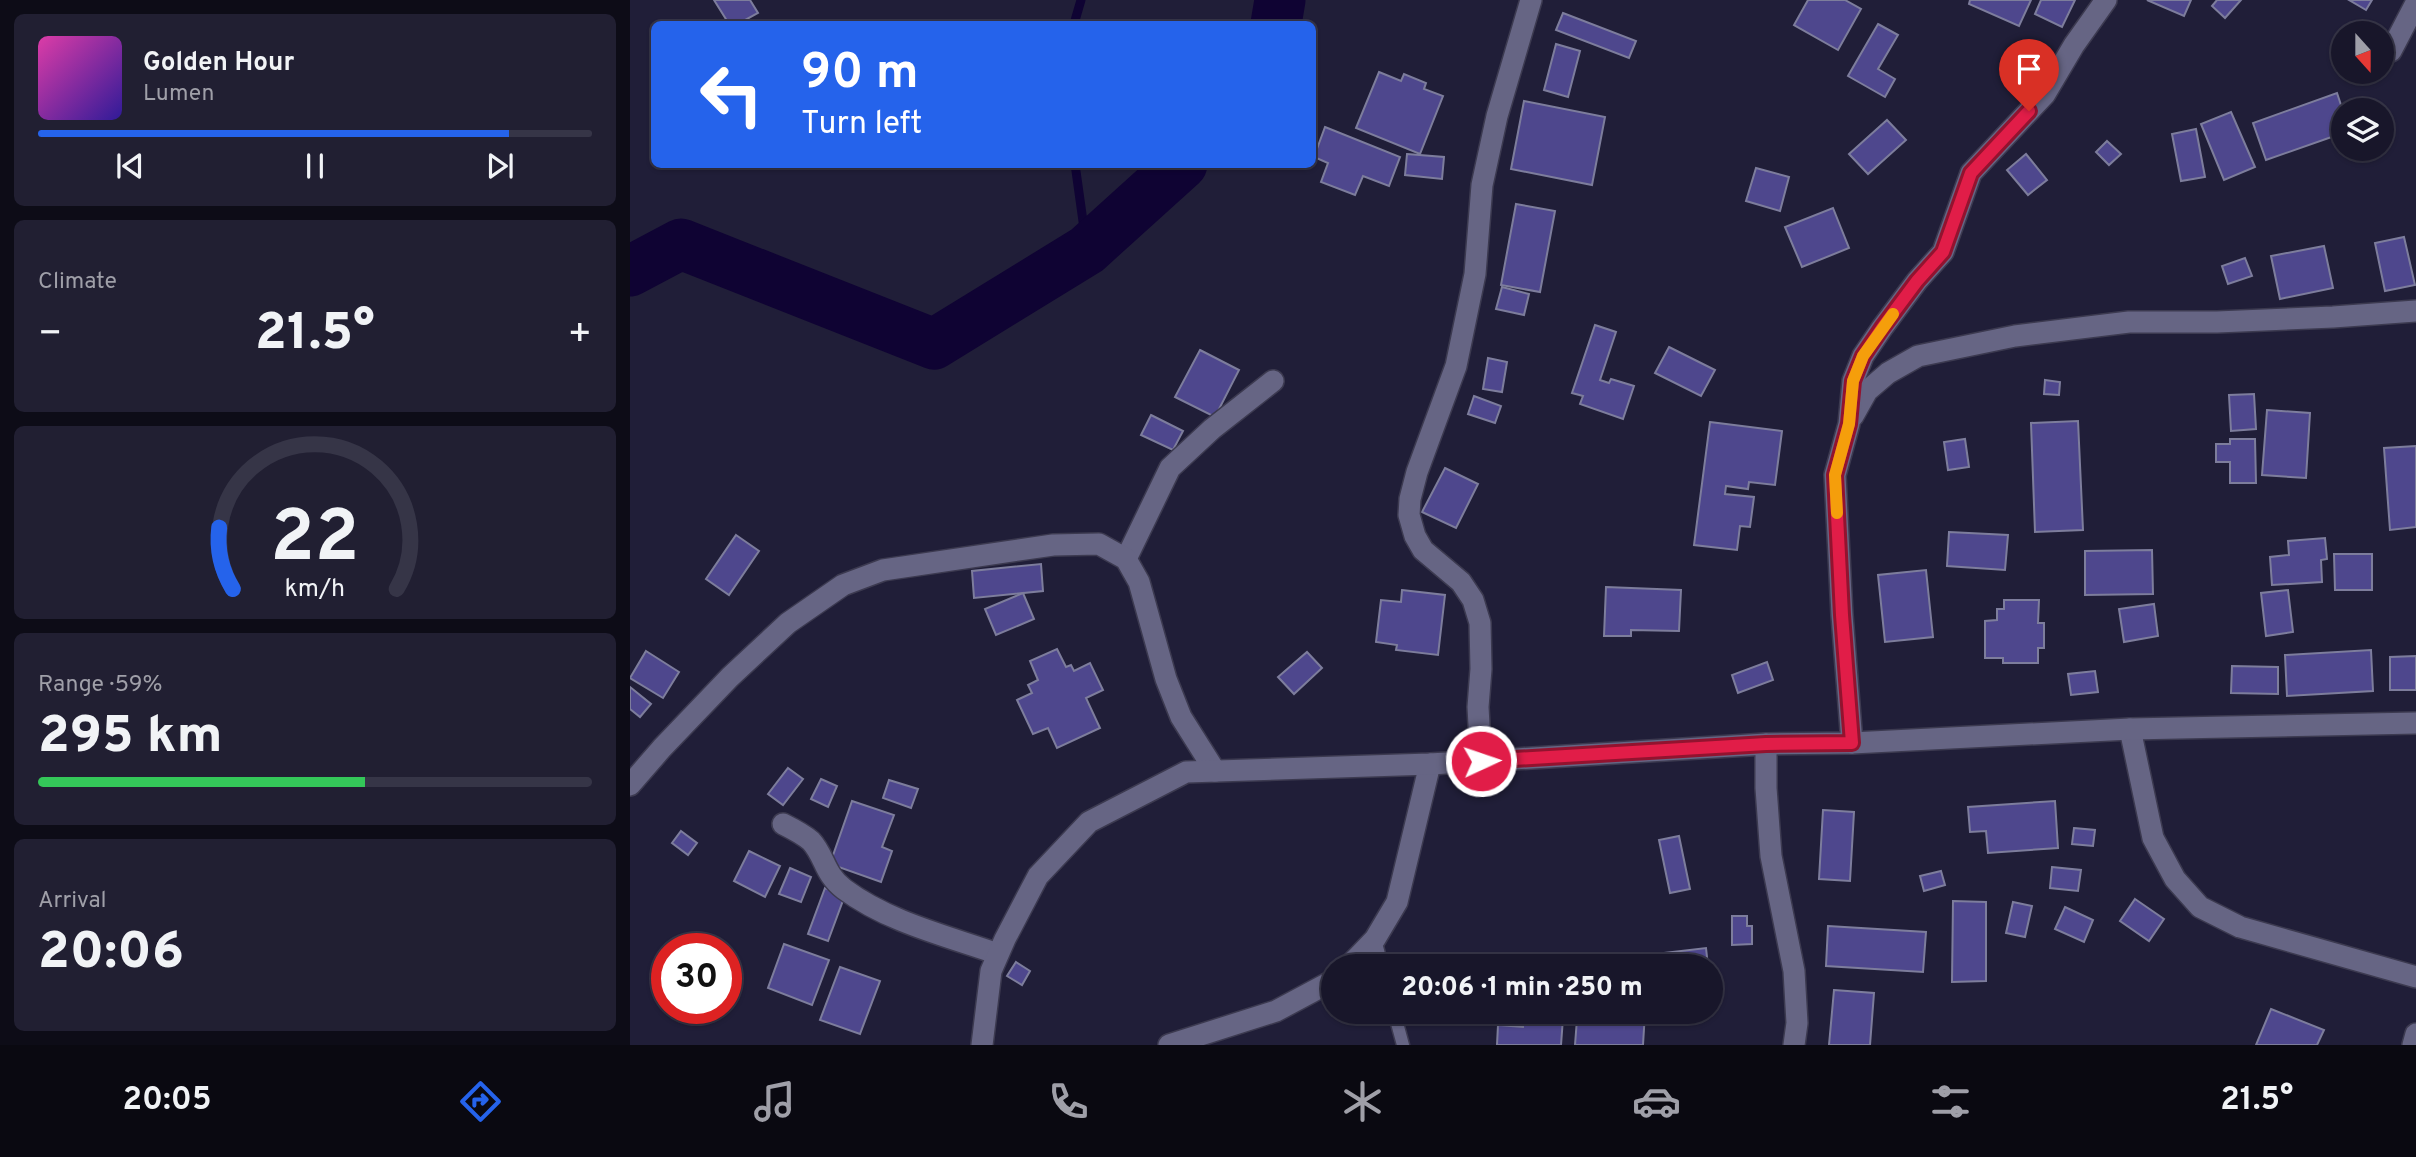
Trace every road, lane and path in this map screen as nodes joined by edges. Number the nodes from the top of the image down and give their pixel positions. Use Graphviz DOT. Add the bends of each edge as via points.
graph roads {
  1 [pos="1531,0"];
  2 [pos="2106,0"];
  3 [pos="2416,2"];
  4 [pos="2394,45"];
  5 [pos="2416,311"];
  6 [pos="1273,381"];
  7 [pos="1849,424"];
  8 [pos="1126,559"];
  9 [pos="2416,723"];
  10 [pos="2130,729"];
  11 [pos="1852,743"];
  12 [pos="1766,744"];
  13 [pos="1481,761"];
  14 [pos="1430,764"];
  15 [pos="1215,771"];
  16 [pos="630,785"];
  17 [pos="783,824"];
  18 [pos="1376,939"];
  19 [pos="998,954"];
  20 [pos="1361,954"];
  21 [pos="1379,954"];
  22 [pos="2416,977"];
  23 [pos="1321,987"];
  24 [pos="1397,1024"];
  25 [pos="2416,1034"];
  26 [pos="1209,1038"];
  27 [pos="982,1045"];
  28 [pos="1169,1045"];
  29 [pos="1403,1045"];
  30 [pos="1794,1045"];
  31 [pos="2413,1045"];
  1 -- 13 [label="street" via="1482,185 1475,274 1456,366 1410,499 1415,536 1423,550 1461,582 1480,623"];
  2 -- 7 [label="street" via="2045,94 1971,173 1943,252 1863,356 1853,381"];
  3 -- 4 [label="street"];
  5 -- 7 [label="street" via="2230,321 2129,321 2015,336 1918,356 1867,391"];
  6 -- 8 [label="street" via="1170,468"];
  7 -- 11 [label="street" via="1835,475"];
  8 -- 15 [label="street" via="1139,582 1181,717"];
  8 -- 16 [label="street" via="1099,544 1052,545 883,570 843,585 788,623 730,677"];
  9 -- 10 [label="street"];
  10 -- 11 [label="street"];
  10 -- 22 [label="street" via="2153,838 2175,879 2200,907 2240,927"];
  11 -- 12 [label="street"];
  12 -- 13 [label="street"];
  12 -- 30 [label="street" via="1771,856 1794,971"];
  13 -- 14 [label="street"];
  14 -- 15 [label="street"];
  14 -- 18 [label="street" via="1397,902"];
  15 -- 19 [label="street" via="1186,772 1089,822 1038,877"];
  17 -- 19 [label="street" via="811,842 829,876 861,900 932,932"];
  18 -- 20 [label="street"];
  18 -- 21 [label="lane"];
  19 -- 27 [label="street" via="991,971"];
  23 -- 26 [label="street"];
  24 -- 29 [label="lane"];
  25 -- 31 [label="street"];
  26 -- 28 [label="street"];
}
